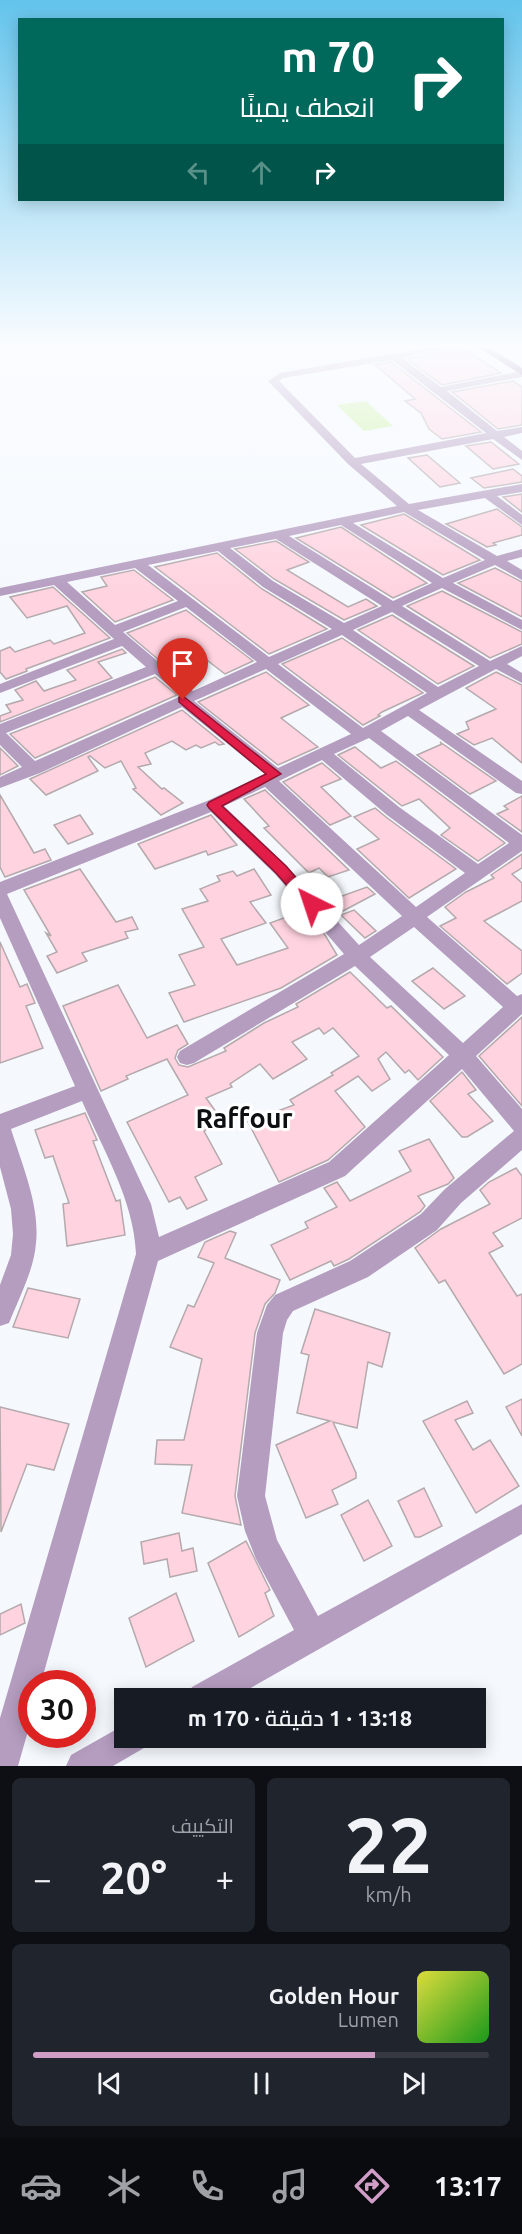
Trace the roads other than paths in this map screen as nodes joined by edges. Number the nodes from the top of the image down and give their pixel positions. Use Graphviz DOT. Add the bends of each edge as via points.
graph roads {
  1 [pos="321,430"];
  2 [pos="487,430"];
  3 [pos="520,430"];
  4 [pos="494,436"];
  5 [pos="522,457"];
  6 [pos="352,462"];
  7 [pos="522,488"];
  8 [pos="487,494"];
  9 [pos="406,508"];
  10 [pos="522,521"];
  11 [pos="344,522"];
  12 [pos="280,536"];
  13 [pos="222,548"];
  14 [pos="522,553"];
  15 [pos="494,561"];
  16 [pos="139,565"];
  17 [pos="522,576"];
  18 [pos="57,580"];
  19 [pos="442,583"];
  20 [pos="0,592"];
  21 [pos="187,602"];
  22 [pos="393,606"];
  23 [pos="522,626"];
  24 [pos="343,629"];
  25 [pos="118,635"];
  26 [pos="522,650"];
  27 [pos="267,663"];
  28 [pos="493,665"];
  29 [pos="156,668"];
  30 [pos="522,679"];
  31 [pos="0,689"];
  32 [pos="437,693"];
  33 [pos="187,698"];
  34 [pos="409,710"];
  35 [pos="0,729"];
  36 [pos="366,732"];
  37 [pos="0,736"];
  38 [pos="323,753"];
  39 [pos="34,769"];
  40 [pos="271,777"];
  41 [pos="0,783"];
  42 [pos="522,789"];
  43 [pos="213,805"];
  44 [pos="522,843"];
  45 [pos="476,872"];
  46 [pos="0,889"];
  47 [pos="0,898"];
  48 [pos="415,917"];
  49 [pos="357,956"];
  50 [pos="519,1004"];
  51 [pos="464,1055"];
  52 [pos="187,1057"];
  53 [pos="87,1090"];
  54 [pos="522,1125"];
  55 [pos="0,1126"];
  56 [pos="522,1137"];
  57 [pos="148,1254"];
  58 [pos="0,1314"];
  59 [pos="522,1518"];
  60 [pos="313,1636"];
  61 [pos="221,1688"];
  62 [pos="114,1748"];
  63 [pos="2,1766"];
  64 [pos="82,1766"];
  1 -- 6 [label="street"];
  2 -- 4 [label="street"];
  3 -- 4 [label="street"];
  4 -- 5 [label="street"];
  4 -- 6 [label="street"];
  6 -- 9 [label="street"];
  7 -- 8 [label="street"];
  8 -- 9 [label="street"];
  8 -- 10 [label="street"];
  9 -- 11 [label="street"];
  9 -- 15 [label="street"];
  11 -- 12 [label="street"];
  11 -- 19 [label="street"];
  12 -- 13 [label="street"];
  12 -- 22 [label="street"];
  13 -- 16 [label="street"];
  13 -- 24 [label="street" via="268,584"];
  14 -- 15 [label="street"];
  15 -- 17 [label="street"];
  15 -- 19 [label="street"];
  16 -- 18 [label="street"];
  16 -- 21 [label="street"];
  18 -- 20 [label="street"];
  18 -- 25 [label="street"];
  19 -- 22 [label="street"];
  19 -- 23 [label="street"];
  21 -- 25 [label="street"];
  21 -- 27 [label="street"];
  22 -- 24 [label="street"];
  22 -- 28 [label="street"];
  24 -- 27 [label="street"];
  24 -- 32 [label="street"];
  25 -- 29 [label="street"];
  25 -- 31 [label="street"];
  26 -- 28 [label="street"];
  27 -- 33 [label="street"];
  27 -- 36 [label="street"];
  28 -- 30 [label="street"];
  28 -- 32 [label="street"];
  29 -- 33 [label="street"];
  29 -- 35 [label="street"];
  32 -- 34 [label="street"];
  33 -- 39 [label="street"];
  33 -- 40 [label="street"];
  34 -- 36 [label="street"];
  34 -- 42 [label="street"];
  36 -- 38 [label="street"];
  36 -- 44 [label="street"];
  37 -- 39 [label="street"];
  38 -- 40 [label="street"];
  38 -- 45 [label="street"];
  39 -- 41 [label="street"];
  40 -- 43 [label="street"];
  40 -- 48 [label="street"];
  43 -- 46 [label="street"];
  43 -- 49 [label="street" via="281,870"];
  44 -- 45 [label="street"];
  45 -- 48 [label="street"];
  47 -- 53 [label="street"];
  48 -- 49 [label="street"];
  48 -- 50 [label="street"];
  49 -- 51 [label="street"];
  49 -- 52 [label="street"];
  50 -- 51 [label="street"];
  51 -- 54 [label="street"];
  51 -- 57 [label="street" via="337,1168"];
  53 -- 55 [label="street"];
  53 -- 57 [label="street" via="139,1204 147,1231"];
  55 -- 58 [label="street" via="24,1217 25,1235 22,1255"];
  56 -- 60 [label="street" via="453,1196 429,1222 359,1269 284,1303 276,1314 270,1333 252,1516"];
  57 -- 63 [label="street"];
  59 -- 60 [label="street"];
  60 -- 61 [label="street"];
  62 -- 64 [label="street"];
}
